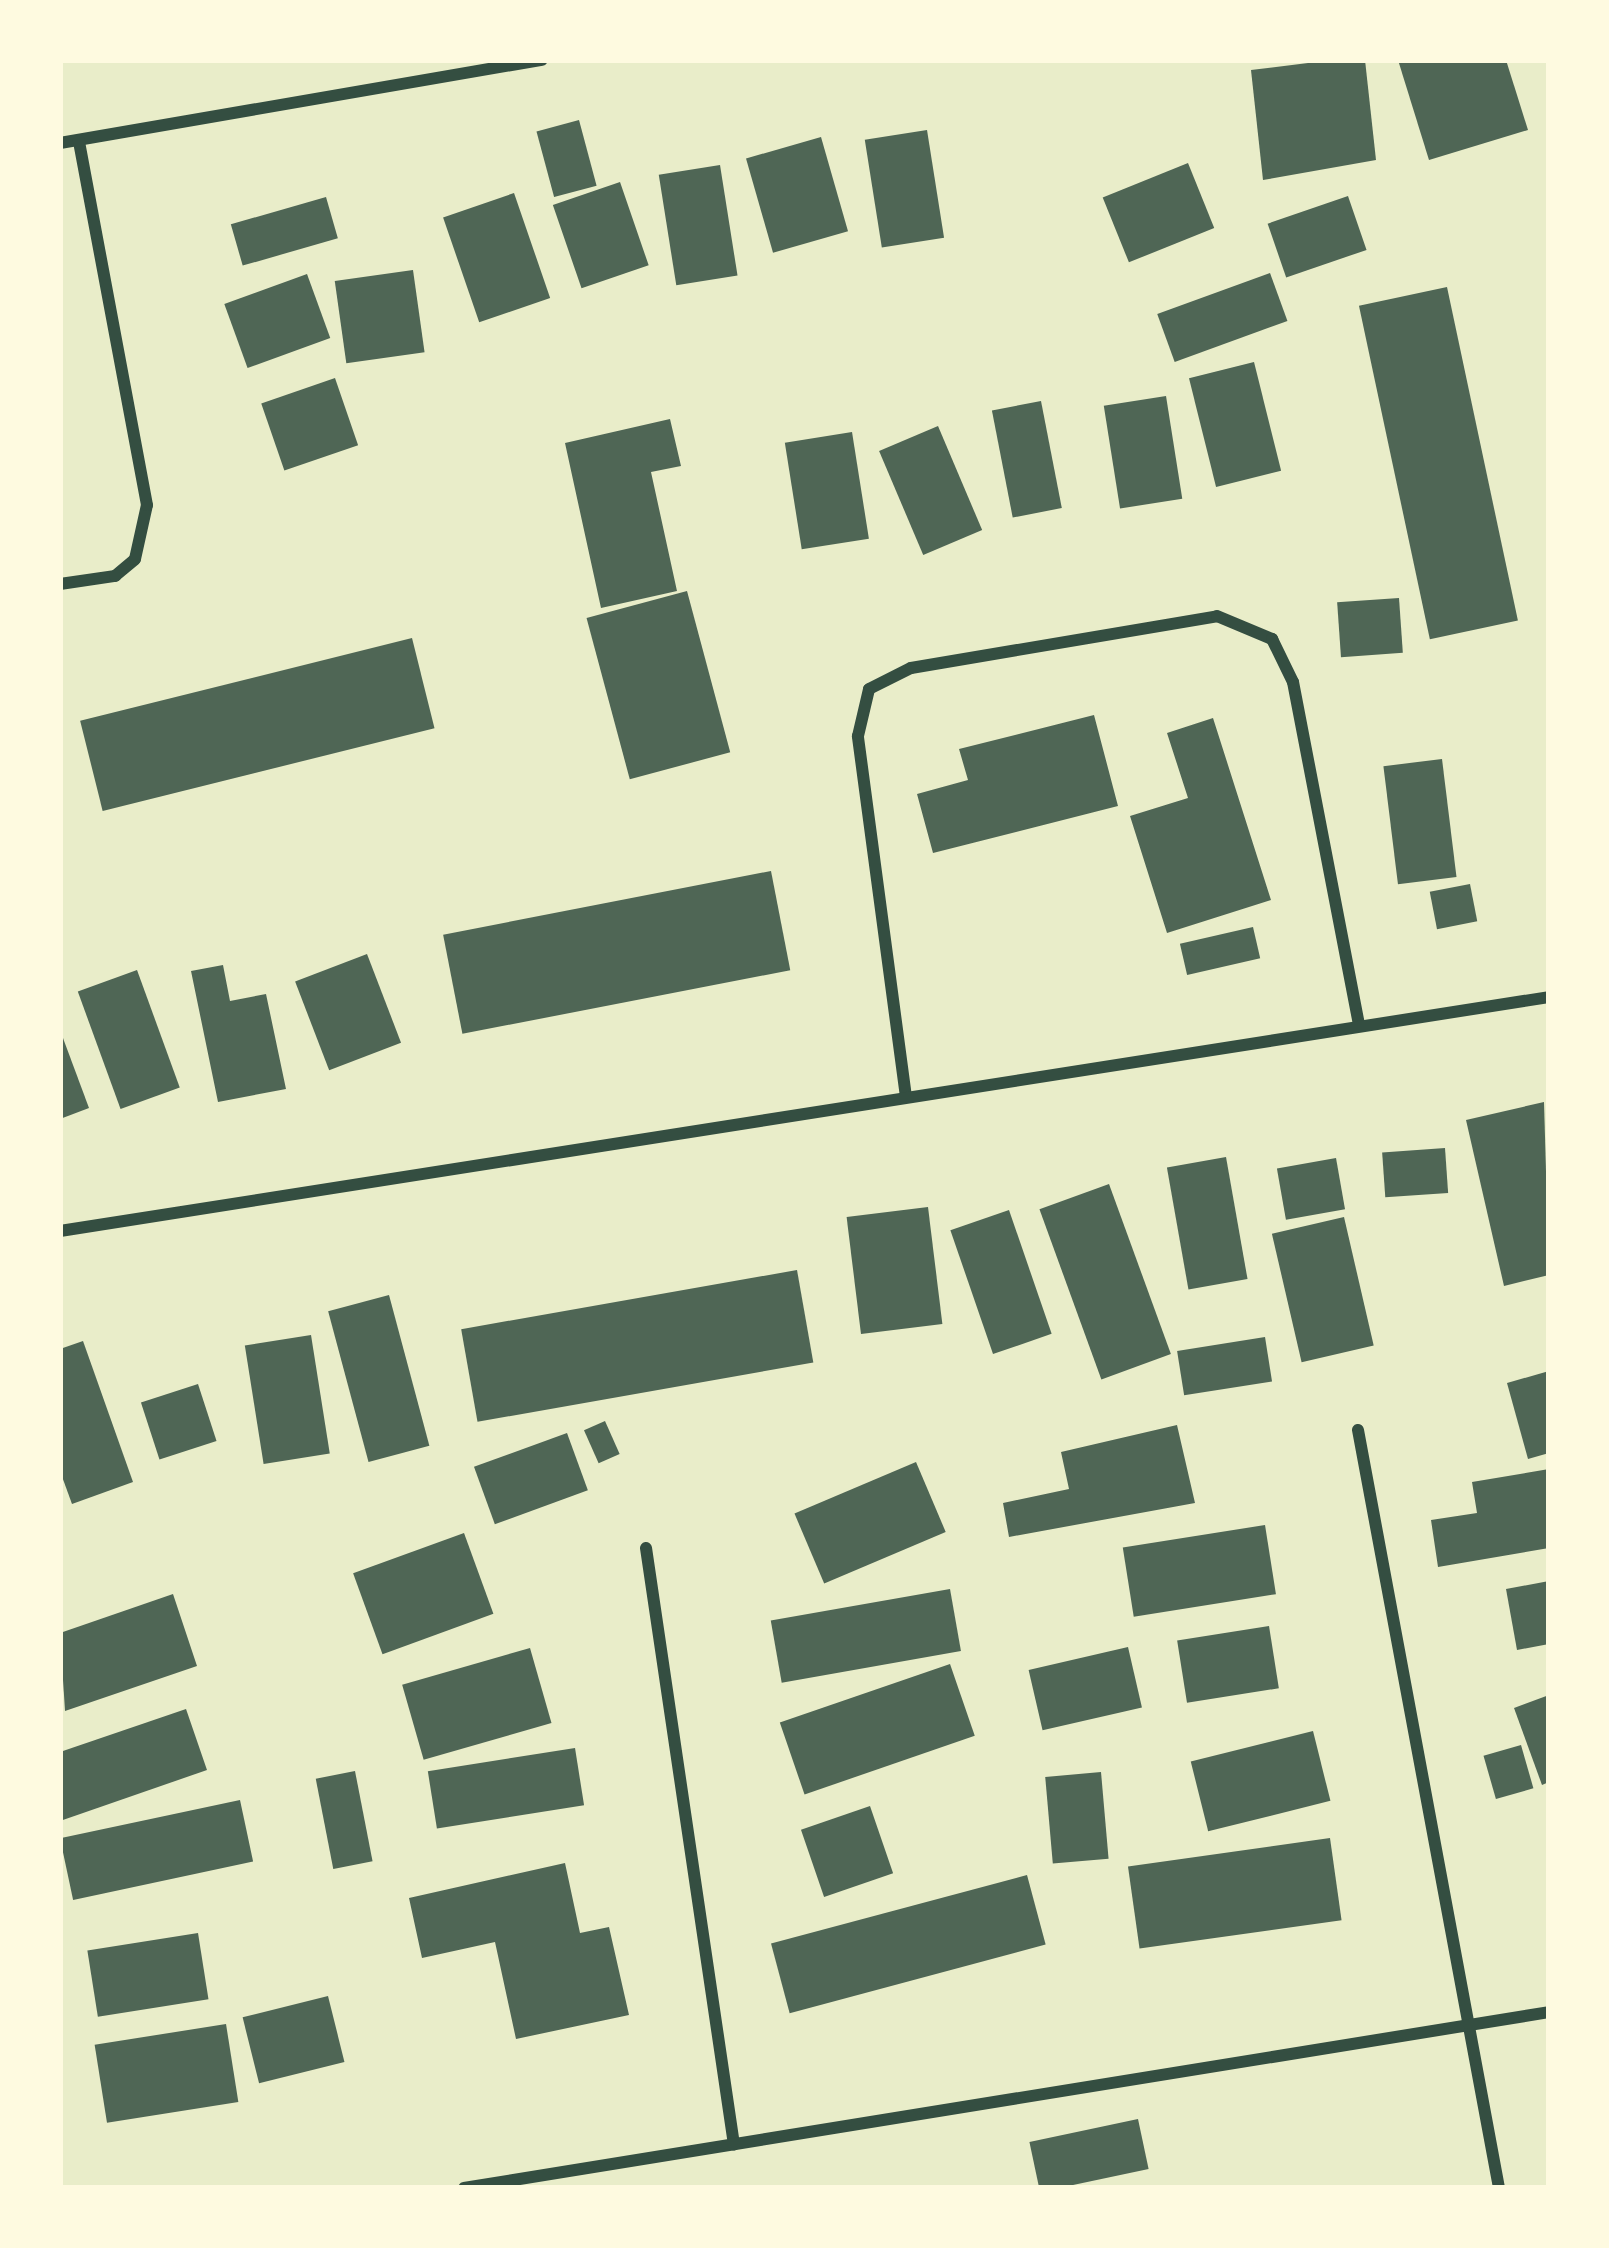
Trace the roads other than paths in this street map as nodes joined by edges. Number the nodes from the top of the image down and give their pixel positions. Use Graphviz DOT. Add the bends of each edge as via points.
graph roads {
  1 [pos="542,60"];
  2 [pos="79,140"];
  3 [pos="60,142"];
  4 [pos="60,584"];
  5 [pos="1549,997"];
  6 [pos="1359,1025"];
  7 [pos="906,1096"];
  8 [pos="60,1231"];
  9 [pos="1358,1430"];
  10 [pos="646,1547"];
  11 [pos="1549,2012"];
  12 [pos="1473,2025"];
  13 [pos="734,2146"];
  14 [pos="464,2188"];
  15 [pos="1498,2188"];
  1 -- 2 [label="street"];
  2 -- 3 [label="street"];
  2 -- 4 [label="street" via="147,505 135,559 115,577"];
  5 -- 6 [label="street"];
  6 -- 7 [label="street"];
  6 -- 7 [label="street" via="1293,682 1272,638 1217,616 911,668 869,689 858,736"];
  7 -- 8 [label="street"];
  9 -- 12 [label="street"];
  10 -- 13 [label="street"];
  11 -- 12 [label="street"];
  12 -- 13 [label="street"];
  12 -- 15 [label="street"];
  13 -- 14 [label="street"];
}
